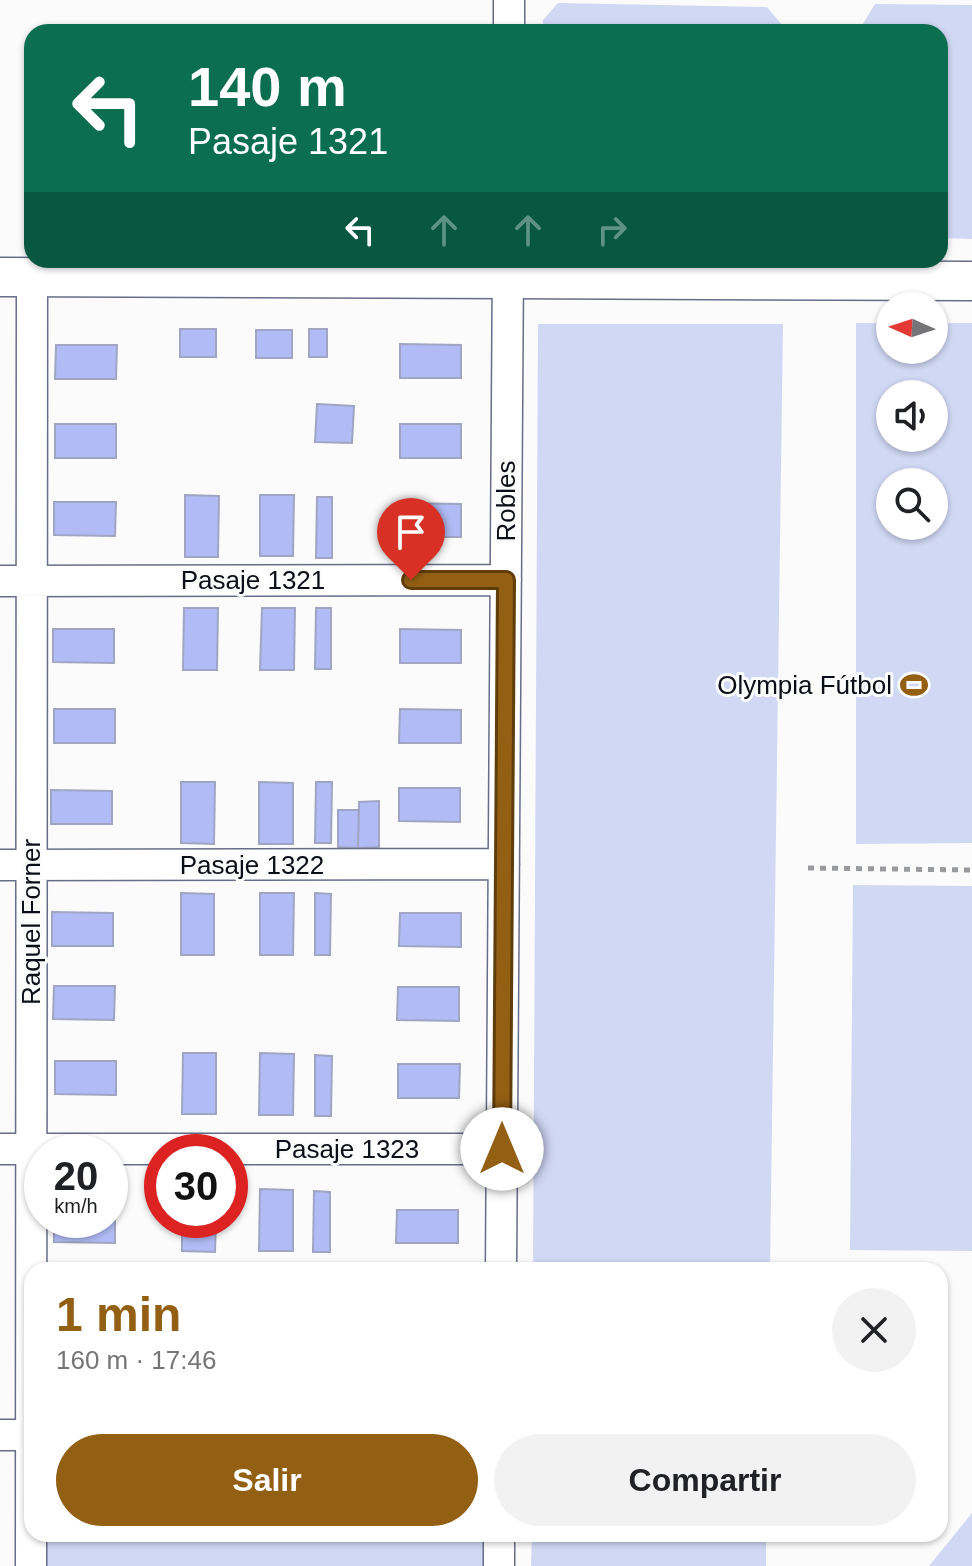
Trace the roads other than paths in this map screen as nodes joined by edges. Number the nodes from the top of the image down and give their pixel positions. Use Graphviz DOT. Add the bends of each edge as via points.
graph roads {
  1 [pos="509,0"];
  2 [pos="509,24"];
  3 [pos="508,270"];
  4 [pos="16,278"];
  5 [pos="972,281"];
  6 [pos="32,580"];
  7 [pos="506,580"];
  8 [pos="0,581"];
  9 [pos="504,864"];
  10 [pos="0,865"];
  11 [pos="31,865"];
  12 [pos="31,1134"];
  13 [pos="0,1149"];
  14 [pos="24,1149"];
  15 [pos="128,1149"];
  16 [pos="502,1149"];
  17 [pos="31,1238"];
  18 [pos="31,1262"];
  19 [pos="501,1262"];
  20 [pos="0,1435"];
  21 [pos="24,1435"];
  22 [pos="31,1542"];
  23 [pos="499,1542"];
  24 [pos="31,1566"];
  25 [pos="499,1566"];
  1 -- 2 [label="street"];
  3 -- 4 [label="street"];
  3 -- 5 [label="street"];
  3 -- 7 [label="street, Robles"];
  4 -- 6 [label="street, Raquel Forner"];
  6 -- 7 [label="street, Pasaje 1321"];
  6 -- 8 [label="street, Pasaje 1321"];
  6 -- 11 [label="street, Raquel Forner"];
  7 -- 9 [label="street, Robles"];
  9 -- 11 [label="street, Pasaje 1322"];
  9 -- 16 [label="street, Robles"];
  10 -- 11 [label="street, Pasaje 1322"];
  11 -- 12 [label="street, Raquel Forner"];
  13 -- 14 [label="street, Pasaje 1323"];
  15 -- 16 [label="street, Pasaje 1323"];
  16 -- 19 [label="street, Robles"];
  17 -- 18 [label="street, Raquel Forner"];
  20 -- 21 [label="street"];
  22 -- 24 [label="street, Raquel Forner"];
  23 -- 25 [label="street"];
}
